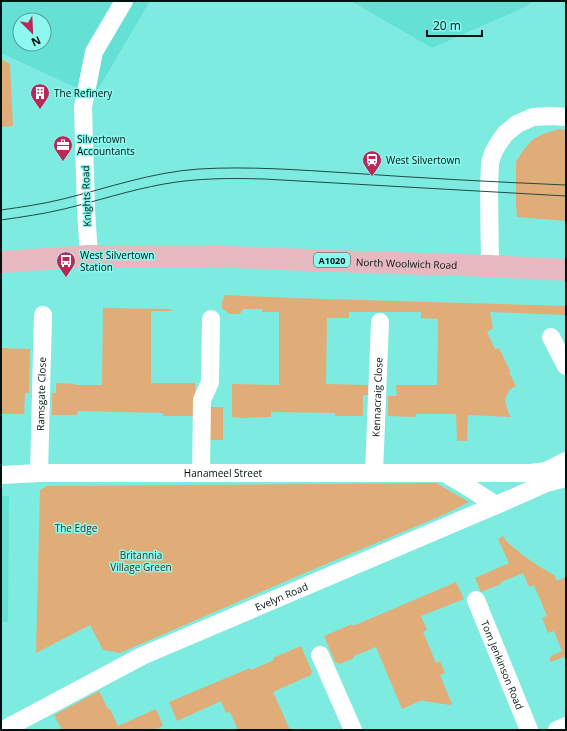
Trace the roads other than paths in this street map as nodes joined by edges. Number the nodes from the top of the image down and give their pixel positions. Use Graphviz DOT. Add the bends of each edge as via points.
graph roads {
  1 [pos="124,1"];
  2 [pos="566,117"];
  3 [pos="89,256"];
  4 [pos="1,262"];
  5 [pos="490,266"];
  6 [pos="566,270"];
  7 [pos="43,315"];
  8 [pos="211,319"];
  9 [pos="380,322"];
  10 [pos="551,337"];
  11 [pos="566,366"];
  12 [pos="566,461"];
  13 [pos="39,473"];
  14 [pos="201,473"];
  15 [pos="374,473"];
  16 [pos="445,473"];
  17 [pos="1,475"];
  18 [pos="566,478"];
  19 [pos="496,505"];
  20 [pos="476,600"];
  21 [pos="320,655"];
  22 [pos="566,726"];
  23 [pos="3,730"];
  24 [pos="353,730"];
  25 [pos="529,730"];
  26 [pos="558,730"];
  1 -- 3 [label="street, Knights Road" via="94,52 83,107"];
  2 -- 5 [label="street" via="533,117 517,124 505,134 493,153 489,188"];
  3 -- 4 [label="main road, North Woolwich Road / A1020"];
  3 -- 5 [label="main road, North Woolwich Road / A1020" via="228,256"];
  5 -- 6 [label="main road, A1020"];
  7 -- 13 [label="street, Ramsgate Close"];
  8 -- 14 [label="street" via="210,382 202,400"];
  9 -- 15 [label="street, Kennacraig Close"];
  10 -- 11 [label="street"];
  12 -- 16 [label="street, Hanameel Street" via="546,471 531,473"];
  13 -- 14 [label="street, Hanameel Street"];
  13 -- 17 [label="street, Hanameel Street"];
  14 -- 15 [label="street, Hanameel Street"];
  15 -- 16 [label="street, Hanameel Street"];
  16 -- 19 [label="street"];
  18 -- 19 [label="street, Evelyn Road" via="546,483"];
  19 -- 23 [label="street, Evelyn Road" via="142,656"];
  20 -- 25 [label="street, Tom Jenkinson Road"];
  21 -- 24 [label="street"];
  22 -- 26 [label="street"];
}
